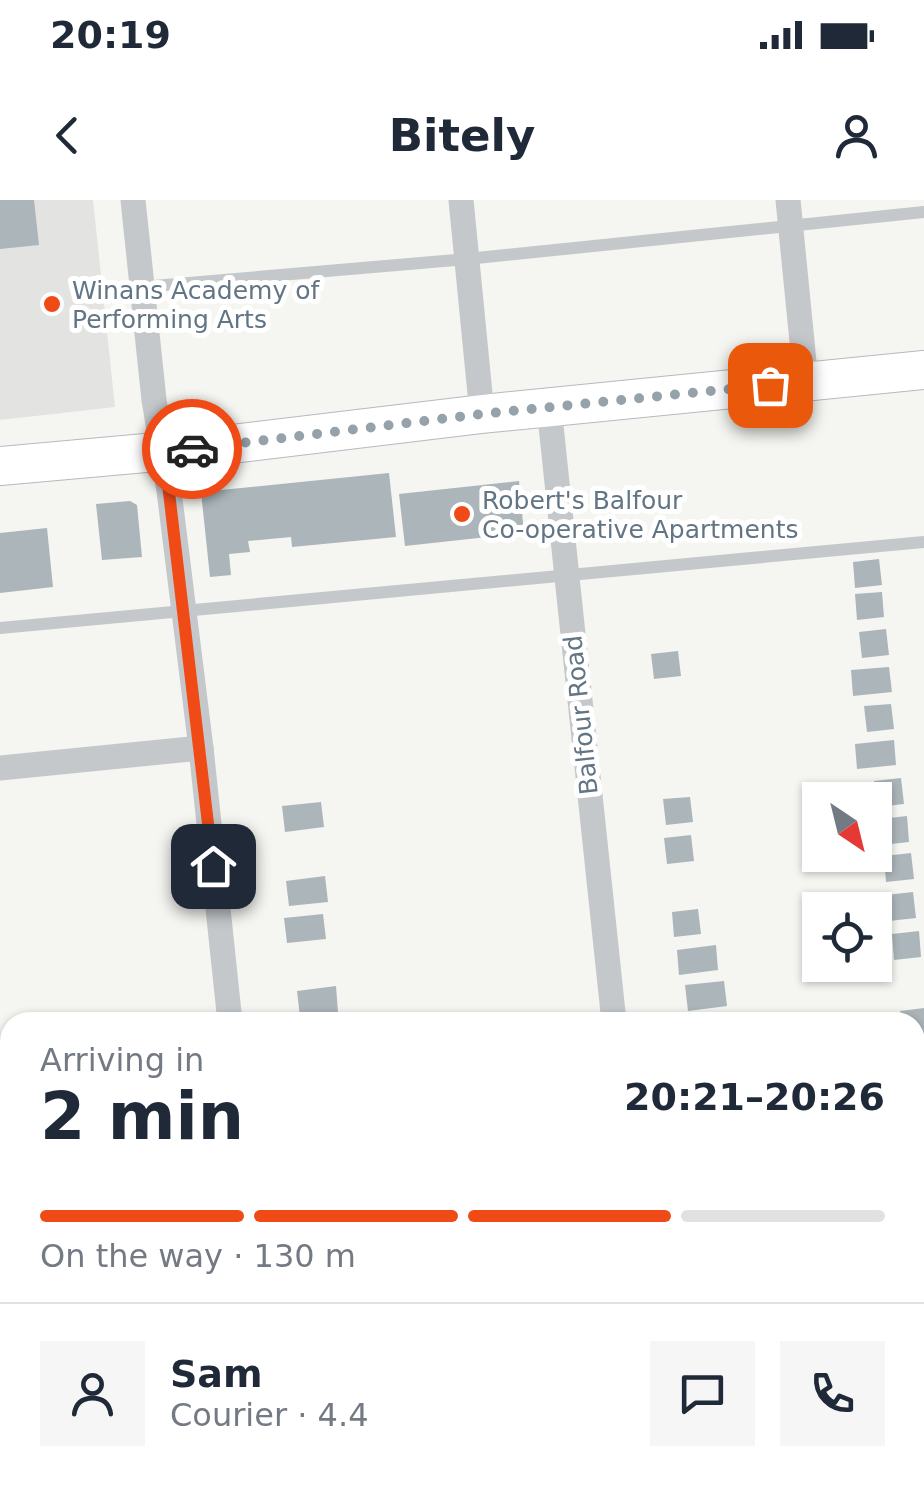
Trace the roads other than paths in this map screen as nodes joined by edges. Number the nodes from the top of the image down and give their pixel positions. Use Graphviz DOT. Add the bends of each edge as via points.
graph roads {
  1 [pos="134,200"];
  2 [pos="461,200"];
  3 [pos="789,212"];
  4 [pos="924,212"];
  5 [pos="467,259"];
  6 [pos="142,287"];
  7 [pos="924,370"];
  8 [pos="806,382"];
  9 [pos="549,408"];
  10 [pos="482,414"];
  11 [pos="164,450"];
  12 [pos="0,466"];
  13 [pos="924,542"];
  14 [pos="566,573"];
  15 [pos="184,610"];
  16 [pos="0,628"];
  17 [pos="201,748"];
  18 [pos="0,768"];
  19 [pos="229,1012"];
  20 [pos="613,1012"];
  1 -- 6 [label="street"];
  2 -- 5 [label="street"];
  3 -- 4 [label="lane"];
  3 -- 5 [label="lane"];
  3 -- 8 [label="street"];
  5 -- 6 [label="lane"];
  5 -- 10 [label="street"];
  6 -- 11 [label="street"];
  7 -- 8 [label="street"];
  8 -- 9 [label="street"];
  9 -- 10 [label="street"];
  9 -- 14 [label="street, Balfour Road"];
  10 -- 11 [label="street"];
  11 -- 12 [label="street"];
  11 -- 15 [label="street"];
  13 -- 14 [label="lane"];
  14 -- 15 [label="lane"];
  14 -- 20 [label="street, Balfour Road"];
  15 -- 16 [label="lane"];
  15 -- 17 [label="street"];
  17 -- 18 [label="street"];
  17 -- 19 [label="street"];
}
